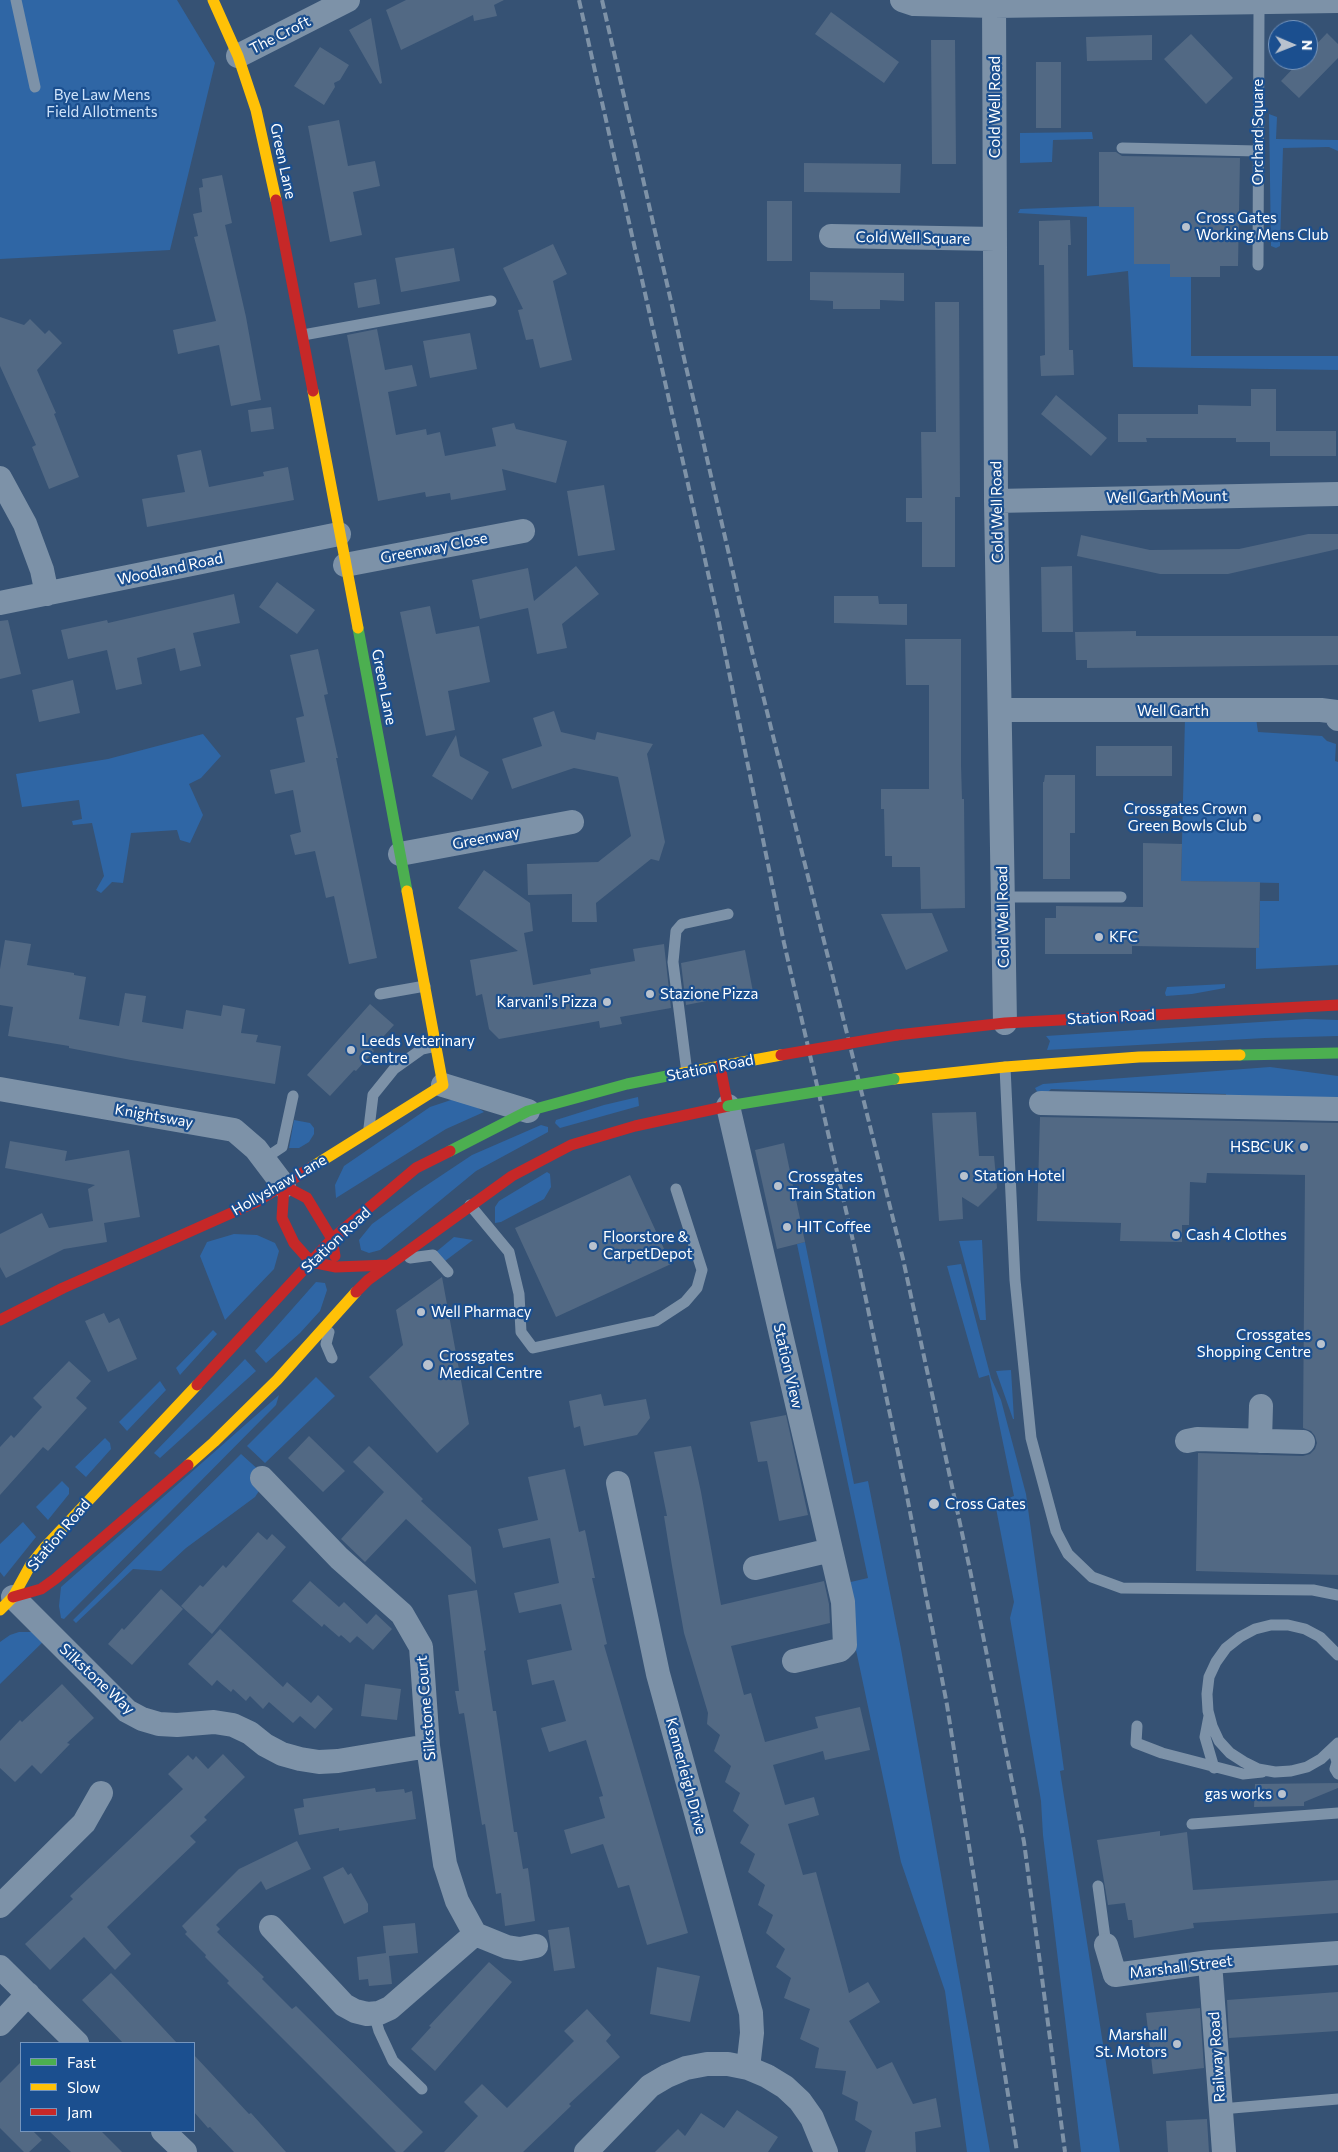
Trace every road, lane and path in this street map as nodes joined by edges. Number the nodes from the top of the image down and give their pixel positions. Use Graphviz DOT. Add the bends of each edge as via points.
graph roads {
  1 [pos="16,0"];
  2 [pos="213,0"];
  3 [pos="348,0"];
  4 [pos="902,0"];
  5 [pos="1256,1"];
  6 [pos="1338,1"];
  7 [pos="994,3"];
  8 [pos="238,56"];
  9 [pos="35,87"];
  10 [pos="1122,148"];
  11 [pos="1258,151"];
  12 [pos="831,236"];
  13 [pos="996,239"];
  14 [pos="1258,265"];
  15 [pos="491,302"];
  16 [pos="303,334"];
  17 [pos="0,478"];
  18 [pos="1338,494"];
  19 [pos="996,501"];
  20 [pos="523,532"];
  21 [pos="339,534"];
  22 [pos="345,565"];
  23 [pos="47,594"];
  24 [pos="0,603"];
  25 [pos="1001,710"];
  26 [pos="1338,719"];
  27 [pos="572,822"];
  28 [pos="400,854"];
  29 [pos="1003,897"];
  30 [pos="1120,897"];
  31 [pos="728,914"];
  32 [pos="425,986"];
  33 [pos="380,994"];
  34 [pos="1338,1005"];
  35 [pos="1005,1028"];
  36 [pos="436,1046"];
  37 [pos="1338,1053"];
  38 [pos="1005,1063"];
  39 [pos="720,1066"];
  40 [pos="687,1073"];
  41 [pos="443,1085"];
  42 [pos="0,1089"];
  43 [pos="293,1096"];
  44 [pos="1041,1103"];
  45 [pos="728,1106"];
  46 [pos="1338,1109"];
  47 [pos="528,1111"];
  48 [pos="369,1130"];
  49 [pos="264,1159"];
  50 [pos="284,1186"];
  51 [pos="676,1189"];
  52 [pos="470,1205"];
  53 [pos="332,1239"];
  54 [pos="311,1262"];
  55 [pos="388,1265"];
  56 [pos="337,1271"];
  57 [pos="448,1272"];
  58 [pos="337,1294"];
  59 [pos="337,1312"];
  60 [pos="0,1320"];
  61 [pos="332,1358"];
  62 [pos="1261,1406"];
  63 [pos="1260,1441"];
  64 [pos="1187,1442"];
  65 [pos="1303,1442"];
  66 [pos="262,1478"];
  67 [pos="618,1483"];
  68 [pos="831,1550"];
  69 [pos="755,1568"];
  70 [pos="1338,1595"];
  71 [pos="6,1603"];
  72 [pos="1338,1654"];
  73 [pos="794,1661"];
  74 [pos="1209,1716"];
  75 [pos="1137,1726"];
  76 [pos="428,1746"];
  77 [pos="1336,1746"];
  78 [pos="1214,1768"];
  79 [pos="1267,1771"];
  80 [pos="1338,1774"];
  81 [pos="101,1793"];
  82 [pos="1338,1813"];
  83 [pos="1192,1824"];
  84 [pos="1098,1886"];
  85 [pos="0,1906"];
  86 [pos="271,1926"];
  87 [pos="475,1934"];
  88 [pos="1106,1945"];
  89 [pos="536,1946"];
  90 [pos="1338,1953"];
  91 [pos="1210,1962"];
  92 [pos="0,1967"];
  93 [pos="28,1994"];
  94 [pos="374,2014"];
  95 [pos="0,2024"];
  96 [pos="76,2042"];
  97 [pos="748,2068"];
  98 [pos="422,2089"];
  99 [pos="1338,2099"];
  100 [pos="1220,2109"];
  101 [pos="165,2132"];
  102 [pos="185,2152"];
  103 [pos="586,2152"];
  104 [pos="826,2152"];
  105 [pos="1224,2152"];
  1 -- 9 [label="lane"];
  2 -- 8 [label="main road, Green Lane"];
  3 -- 8 [label="street, The Croft"];
  4 -- 7 [label="street" via="914,4"];
  5 -- 6 [label="street"];
  5 -- 7 [label="street"];
  5 -- 11 [label="lane, Orchard Square" via="1259,8"];
  7 -- 13 [label="street, Cold Well Road"];
  8 -- 16 [label="main road, Green Lane" via="256,110"];
  10 -- 11 [label="lane"];
  11 -- 14 [label="lane, Orchard Square"];
  12 -- 13 [label="street, Cold Well Square"];
  13 -- 19 [label="street, Cold Well Road"];
  15 -- 16 [label="lane"];
  16 -- 21 [label="main road, Green Lane"];
  17 -- 23 [label="street" via="28,531"];
  18 -- 19 [label="street, Well Garth Mount"];
  19 -- 25 [label="street, Cold Well Road"];
  20 -- 22 [label="street, Greenway Close"];
  21 -- 22 [label="main road, Green Lane"];
  21 -- 23 [label="street, Woodland Road"];
  22 -- 28 [label="main road, Green Lane"];
  23 -- 24 [label="street, Woodland Road"];
  25 -- 26 [label="street, Well Garth" via="1321,710 1338,712"];
  25 -- 29 [label="street, Cold Well Road"];
  27 -- 28 [label="street, Greenway"];
  28 -- 32 [label="main road, Green Lane"];
  29 -- 30 [label="lane"];
  29 -- 35 [label="street, Cold Well Road"];
  31 -- 40 [label="lane" via="682,924 676,930 673,962"];
  32 -- 33 [label="lane"];
  32 -- 36 [label="main road, Green Lane"];
  34 -- 35 [label="main road, Station Road"];
  35 -- 39 [label="main road, Station Road, bridge" via="897,1035"];
  36 -- 41 [label="main road, Green Lane"];
  36 -- 48 [label="lane" via="422,1049 394,1069 373,1095"];
  37 -- 38 [label="main road, Station Road"];
  38 -- 45 [label="main road, Station Road, bridge"];
  38 -- 70 [label="lane" via="1016,1280 1030,1428 1056,1531 1068,1554 1092,1577 1122,1588 1313,1590"];
  39 -- 40 [label="main road, Station Road"];
  39 -- 45 [label="main road"];
  40 -- 47 [label="main road, Station Road" via="627,1084"];
  41 -- 47 [label="street"];
  41 -- 48 [label="main road, Hollyshaw Lane"];
  42 -- 49 [label="street, Knightsway" via="234,1130"];
  43 -- 49 [label="lane" via="282,1147"];
  44 -- 46 [label="street"];
  45 -- 52 [label="main road, Station Road" via="635,1126 571,1145 512,1176"];
  45 -- 68 [label="street, Station View"];
  47 -- 53 [label="main road, Station Road" via="416,1168"];
  48 -- 50 [label="main road, Hollyshaw Lane"];
  49 -- 50 [label="street, Knightsway"];
  50 -- 53 [label="main road" via="307,1198"];
  50 -- 54 [label="main road" via="282,1218 294,1243"];
  50 -- 60 [label="main road, Hollyshaw Lane"];
  51 -- 52 [label="lane" via="702,1270 697,1288 685,1302 656,1321 533,1348 521,1332 519,1294 509,1252"];
  52 -- 55 [label="main road, Station Road"];
  53 -- 54 [label="main road, Station Road"];
  53 -- 56 [label="main road"];
  54 -- 56 [label="main road"];
  54 -- 71 [label="main road, Station Road" via="45,1546"];
  55 -- 56 [label="main road"];
  55 -- 57 [label="lane" via="416,1256 432,1255"];
  55 -- 59 [label="main road, Station Road" via="368,1280"];
  58 -- 59 [label="main road"];
  59 -- 61 [label="lane" via="326,1344"];
  59 -- 71 [label="main road, Station Road" via="277,1380 214,1442 136,1511 41,1590"];
  62 -- 63 [label="street"];
  63 -- 64 [label="street" via="1197,1439"];
  63 -- 65 [label="street"];
  66 -- 76 [label="street, Silkstone Court" via="339,1558 402,1614 421,1647"];
  67 -- 97 [label="street, Kennerleigh Drive" via="658,1674 751,2013"];
  68 -- 69 [label="street"];
  68 -- 73 [label="street, Station View" via="843,1602 845,1646"];
  71 -- 76 [label="street, Silkstone Way" via="127,1711 142,1719 177,1726 214,1722 233,1725 282,1754 319,1762"];
  72 -- 74 [label="lane" via="1320,1637 1305,1630 1271,1625 1255,1629 1226,1648 1216,1662 1209,1677"];
  74 -- 78 [label="lane" via="1205,1736"];
  74 -- 79 [label="lane" via="1220,1741 1230,1753"];
  75 -- 78 [label="lane" via="1136,1743 1162,1754"];
  76 -- 87 [label="street, Silkstone Court" via="450,1883"];
  77 -- 79 [label="lane" via="1306,1767"];
  77 -- 80 [label="lane" via="1335,1769"];
  78 -- 79 [label="lane" via="1243,1774"];
  81 -- 85 [label="street" via="84,1822 61,1848"];
  82 -- 83 [label="lane"];
  84 -- 88 [label="lane, Marshall Street"];
  86 -- 94 [label="street" via="344,2005 355,2012"];
  87 -- 89 [label="street" via="507,1947"];
  87 -- 94 [label="street" via="390,2008"];
  88 -- 91 [label="street, Marshall Street" via="1115,1975"];
  90 -- 91 [label="street, Marshall Street"];
  91 -- 100 [label="street, Railway Road"];
  92 -- 93 [label="street"];
  93 -- 95 [label="street"];
  93 -- 96 [label="street"];
  94 -- 98 [label="lane" via="393,2061"];
  97 -- 103 [label="street" via="707,2064 667,2076 650,2086"];
  97 -- 104 [label="street" via="785,2087 800,2101 812,2118"];
  99 -- 100 [label="lane"];
  100 -- 105 [label="street, Railway Road"];
  101 -- 102 [label="street"];
}
